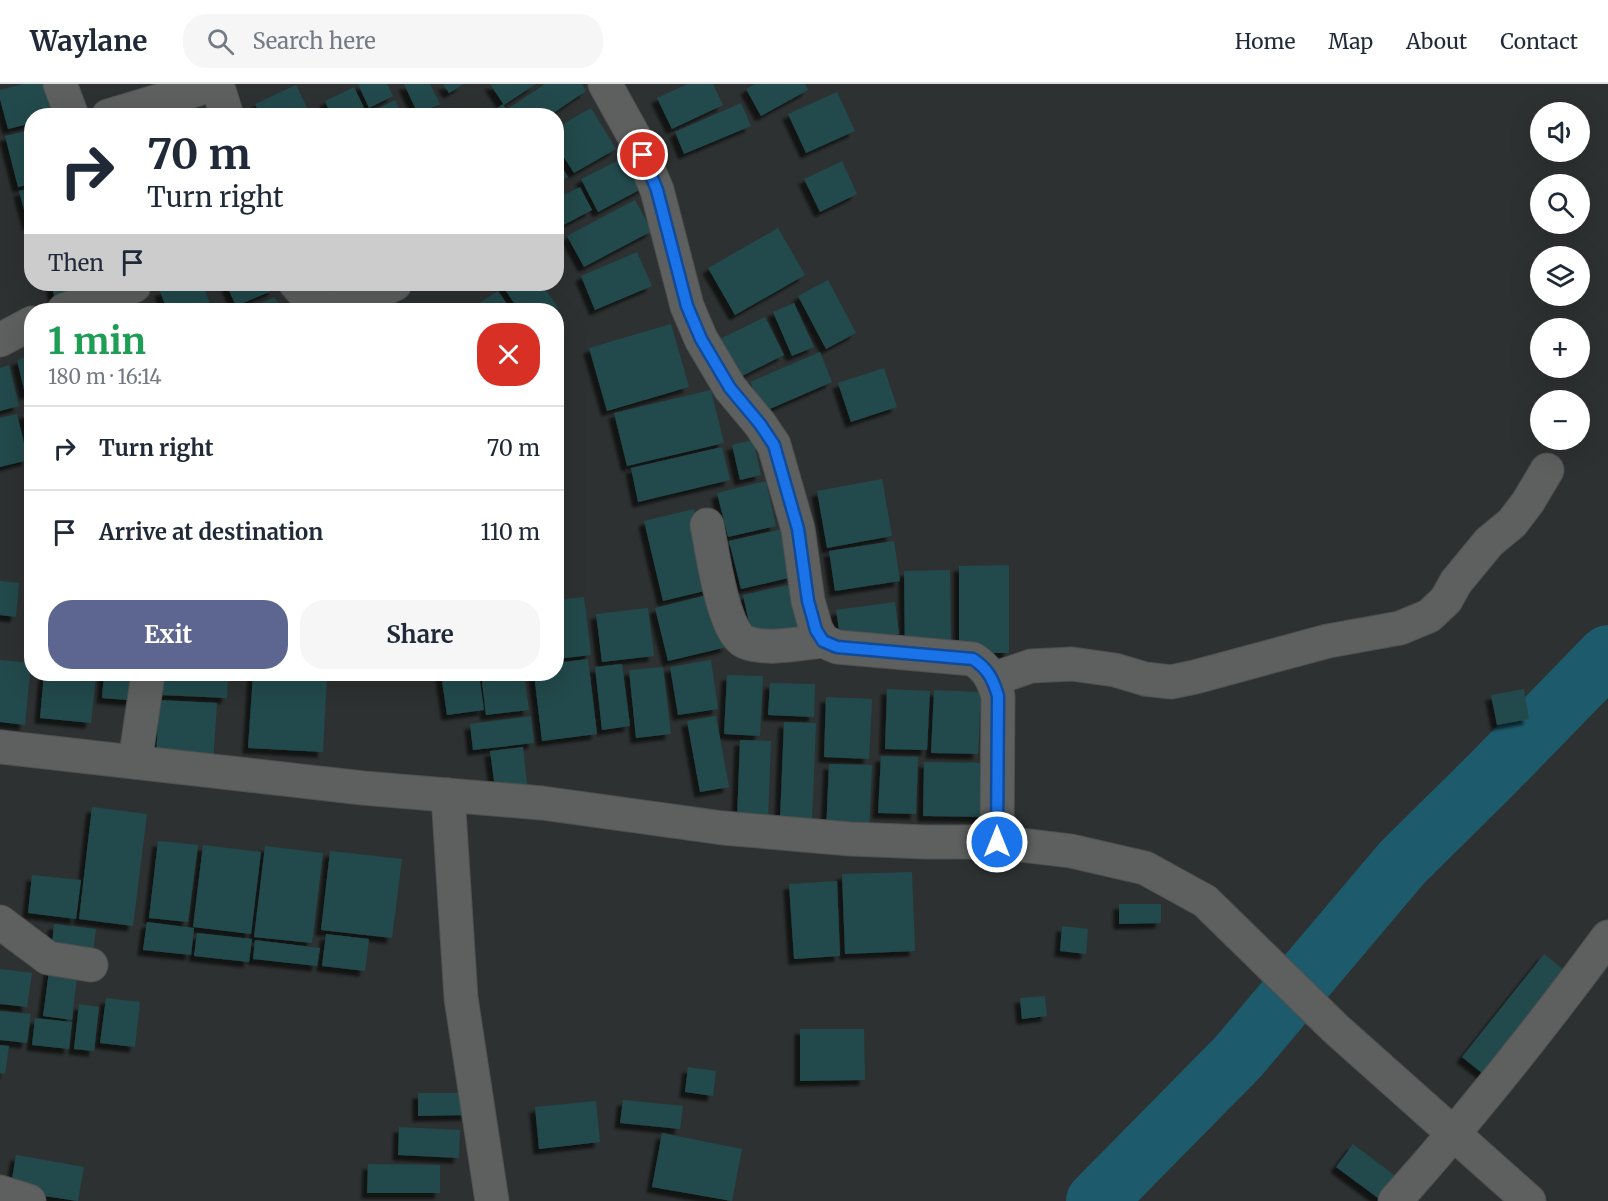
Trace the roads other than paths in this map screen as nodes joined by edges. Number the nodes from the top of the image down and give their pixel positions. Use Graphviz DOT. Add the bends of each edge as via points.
graph roads {
  1 [pos="60,84"];
  2 [pos="216,84"];
  3 [pos="605,84"];
  4 [pos="69,108"];
  5 [pos="135,108"];
  6 [pos="224,108"];
  7 [pos="303,291"];
  8 [pos="379,291"];
  9 [pos="137,293"];
  10 [pos="94,303"];
  11 [pos="315,303"];
  12 [pos="351,303"];
  13 [pos="24,327"];
  14 [pos="0,340"];
  15 [pos="1547,470"];
  16 [pos="707,525"];
  17 [pos="823,641"];
  18 [pos="993,680"];
  19 [pos="147,681"];
  20 [pos="0,747"];
  21 [pos="135,762"];
  22 [pos="448,795"];
  23 [pos="997,842"];
  24 [pos="0,922"];
  25 [pos="1608,937"];
  26 [pos="91,965"];
  27 [pos="1454,1134"];
  28 [pos="0,1192"];
  29 [pos="29,1201"];
  30 [pos="492,1201"];
  31 [pos="1395,1201"];
  32 [pos="1529,1201"];
  1 -- 4 [label="street"];
  2 -- 5 [label="street"];
  2 -- 6 [label="street"];
  3 -- 17 [label="street" via="635,138 657,190 687,306 701,339 730,388 774,445 798,529 808,601"];
  7 -- 11 [label="street"];
  8 -- 12 [label="street"];
  9 -- 10 [label="street"];
  13 -- 14 [label="street"];
  15 -- 18 [label="street" via="1512,523 1489,542 1446,600 1429,616 1400,628 1328,641 1171,682 1072,664 1031,666"];
  16 -- 17 [label="street" via="725,612 742,641 760,646"];
  17 -- 18 [label="street" via="837,647 973,659 984,666"];
  18 -- 23 [label="street" via="998,696"];
  19 -- 21 [label="street"];
  20 -- 21 [label="street"];
  21 -- 22 [label="street"];
  22 -- 23 [label="street" via="850,839"];
  22 -- 30 [label="street" via="461,998"];
  23 -- 27 [label="street" via="1071,851 1145,868 1204,901 1336,1029"];
  24 -- 26 [label="street" via="48,958"];
  25 -- 27 [label="street"];
  27 -- 31 [label="street"];
  27 -- 32 [label="street"];
  28 -- 29 [label="street"];
}
